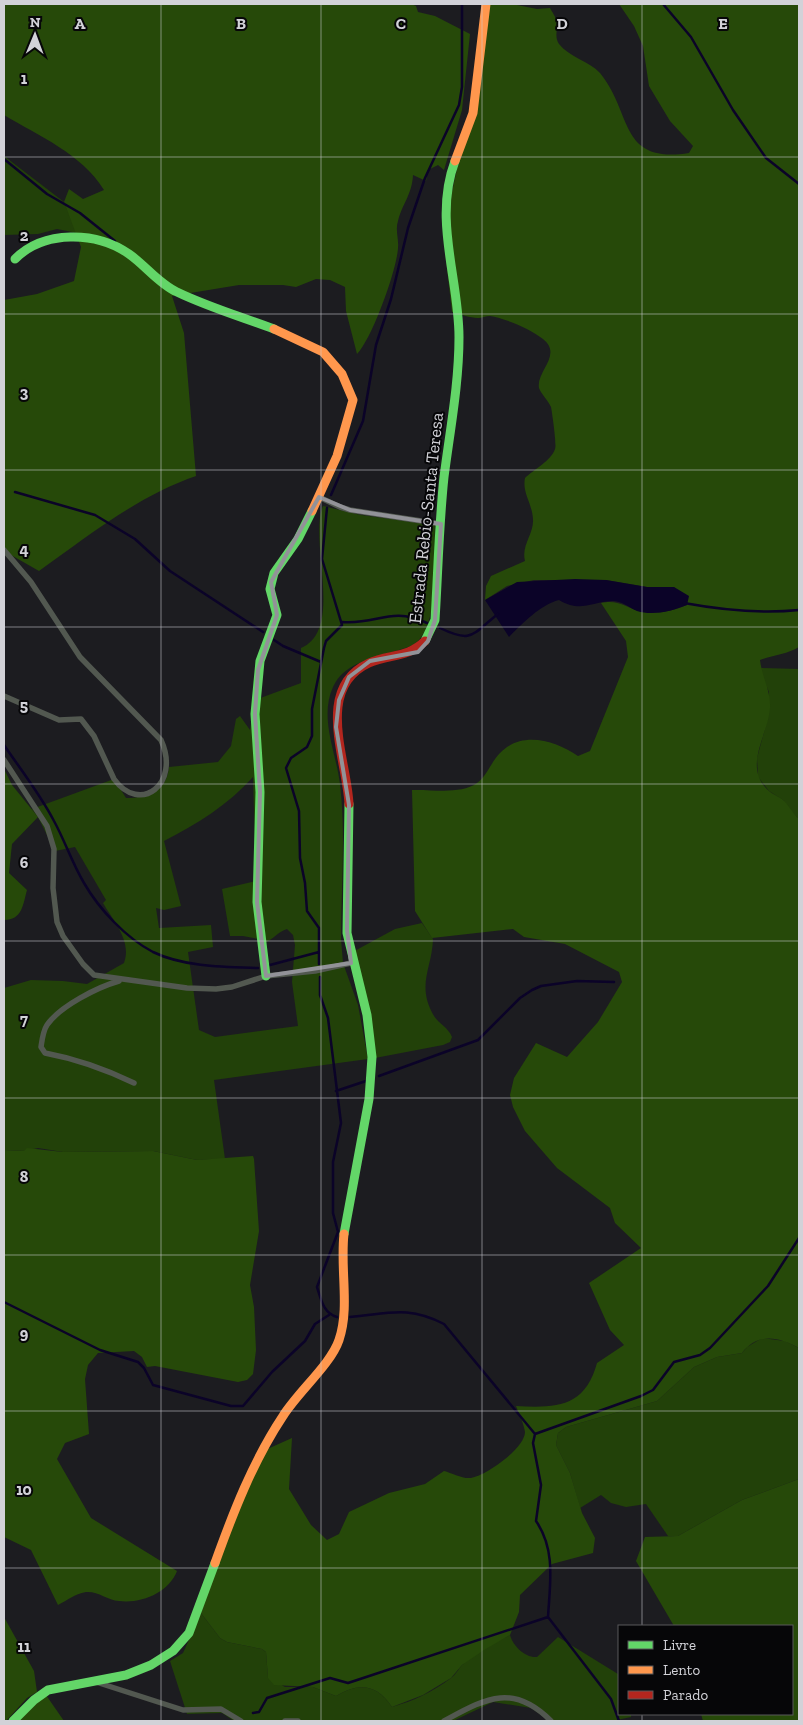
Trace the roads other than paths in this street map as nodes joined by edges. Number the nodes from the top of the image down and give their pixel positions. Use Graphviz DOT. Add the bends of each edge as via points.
graph roads {
  1 [pos="486,4"];
  2 [pos="15,258"];
  3 [pos="319,497"];
  4 [pos="441,524"];
  5 [pos="4,550"];
  6 [pos="4,696"];
  7 [pos="4,760"];
  8 [pos="351,963"];
  9 [pos="266,976"];
  10 [pos="124,980"];
  11 [pos="134,1083"];
  12 [pos="94,1682"];
  13 [pos="13,1721"];
  14 [pos="241,1721"];
  15 [pos="285,1721"];
  16 [pos="298,1721"];
  17 [pos="444,1721"];
  18 [pos="552,1721"];
  1 -- 4 [label="street, Estrada Rebio-Santa Teresa" via="473,113 452,168 446,198 446,232 459,335"];
  2 -- 3 [label="street" via="38,243 55,240 109,243 121,248 176,292 284,333 323,352 342,374 353,400 337,456"];
  3 -- 4 [label="street" via="345,509"];
  3 -- 9 [label="street" via="298,539 274,573 270,589 277,615 258,670 255,714 260,792 257,902"];
  4 -- 8 [label="street, Estrada Rebio-Santa Teresa" via="435,620 428,640 418,652 370,661 357,669 349,677 339,700 336,728 349,805 347,930"];
  5 -- 6 [label="street" via="30,582 80,658 161,740 168,758 164,778 146,793 123,789 114,779 94,736 81,719 60,720"];
  7 -- 10 [label="street" via="52,837 54,906 64,936 94,975"];
  8 -- 9 [label="street" via="316,972"];
  8 -- 12 [label="street, Estrada Rebio-Santa Teresa" via="367,1012 372,1083 347,1217 342,1258 344,1320 336,1349 276,1426 247,1482 186,1638 166,1658 148,1667"];
  9 -- 10 [label="street" via="216,989"];
  10 -- 11 [label="street" via="95,989 60,1012 44,1030 41,1047 45,1053 95,1065"];
  12 -- 13 [label="street, Estrada Rebio-Santa Teresa" via="50,1689"];
  12 -- 14 [label="street" via="183,1710 221,1709"];
  15 -- 16 [label="street"];
  17 -- 18 [label="street" via="484,1700 502,1698 526,1703"];
}
